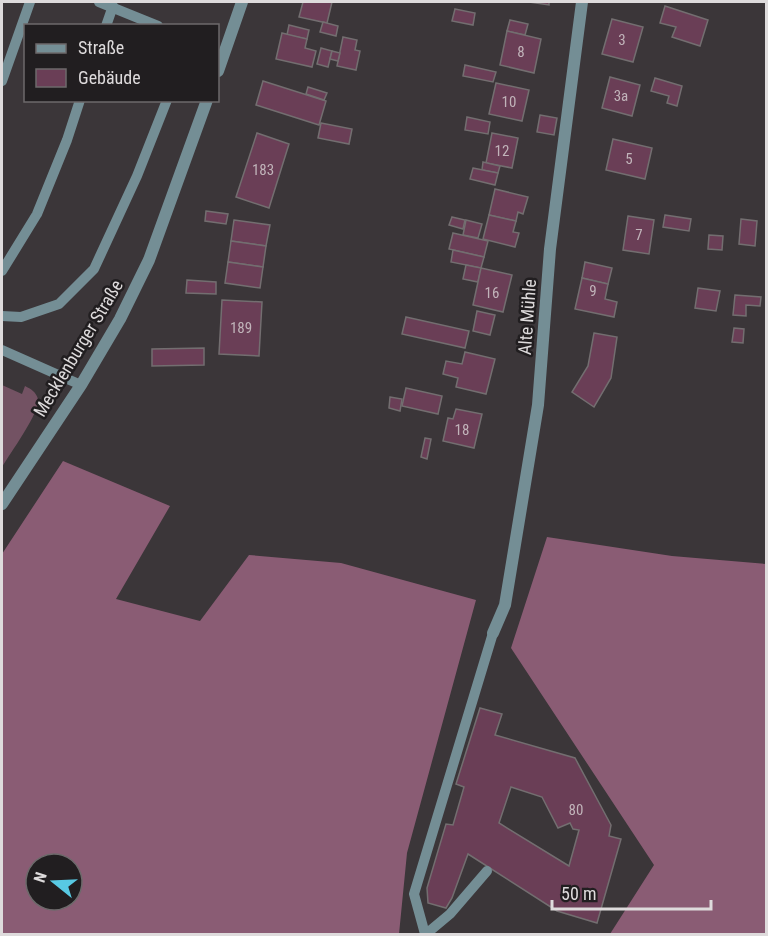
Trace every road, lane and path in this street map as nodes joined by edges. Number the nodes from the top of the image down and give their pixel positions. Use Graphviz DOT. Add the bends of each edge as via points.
graph roads {
  1 [pos="30,2"];
  2 [pos="99,2"];
  3 [pos="242,2"];
  4 [pos="582,2"];
  5 [pos="113,6"];
  6 [pos="107,24"];
  7 [pos="154,24"];
  8 [pos="219,68"];
  9 [pos="2,81"];
  10 [pos="79,102"];
  11 [pos="166,102"];
  12 [pos="206,102"];
  13 [pos="2,272"];
  14 [pos="2,316"];
  15 [pos="2,350"];
  16 [pos="81,385"];
  17 [pos="2,504"];
  18 [pos="493,633"];
  19 [pos="487,871"];
  20 [pos="425,934"];
  1 -- 9 [label="lane"];
  2 -- 5 [label="lane"];
  3 -- 8 [label="street"];
  4 -- 18 [label="street, Alte Mühle" via="550,249 538,405 505,605"];
  5 -- 6 [label="lane"];
  5 -- 7 [label="lane"];
  10 -- 13 [label="lane" via="37,214"];
  11 -- 14 [label="lane" via="94,269 58,304 21,318"];
  12 -- 16 [label="street, Mecklenburger Straße" via="149,260"];
  15 -- 16 [label="lane"];
  16 -- 17 [label="street, Mecklenburger Straße"];
  18 -- 20 [label="lane" via="414,894"];
  19 -- 20 [label="lane" via="450,914"];
}
